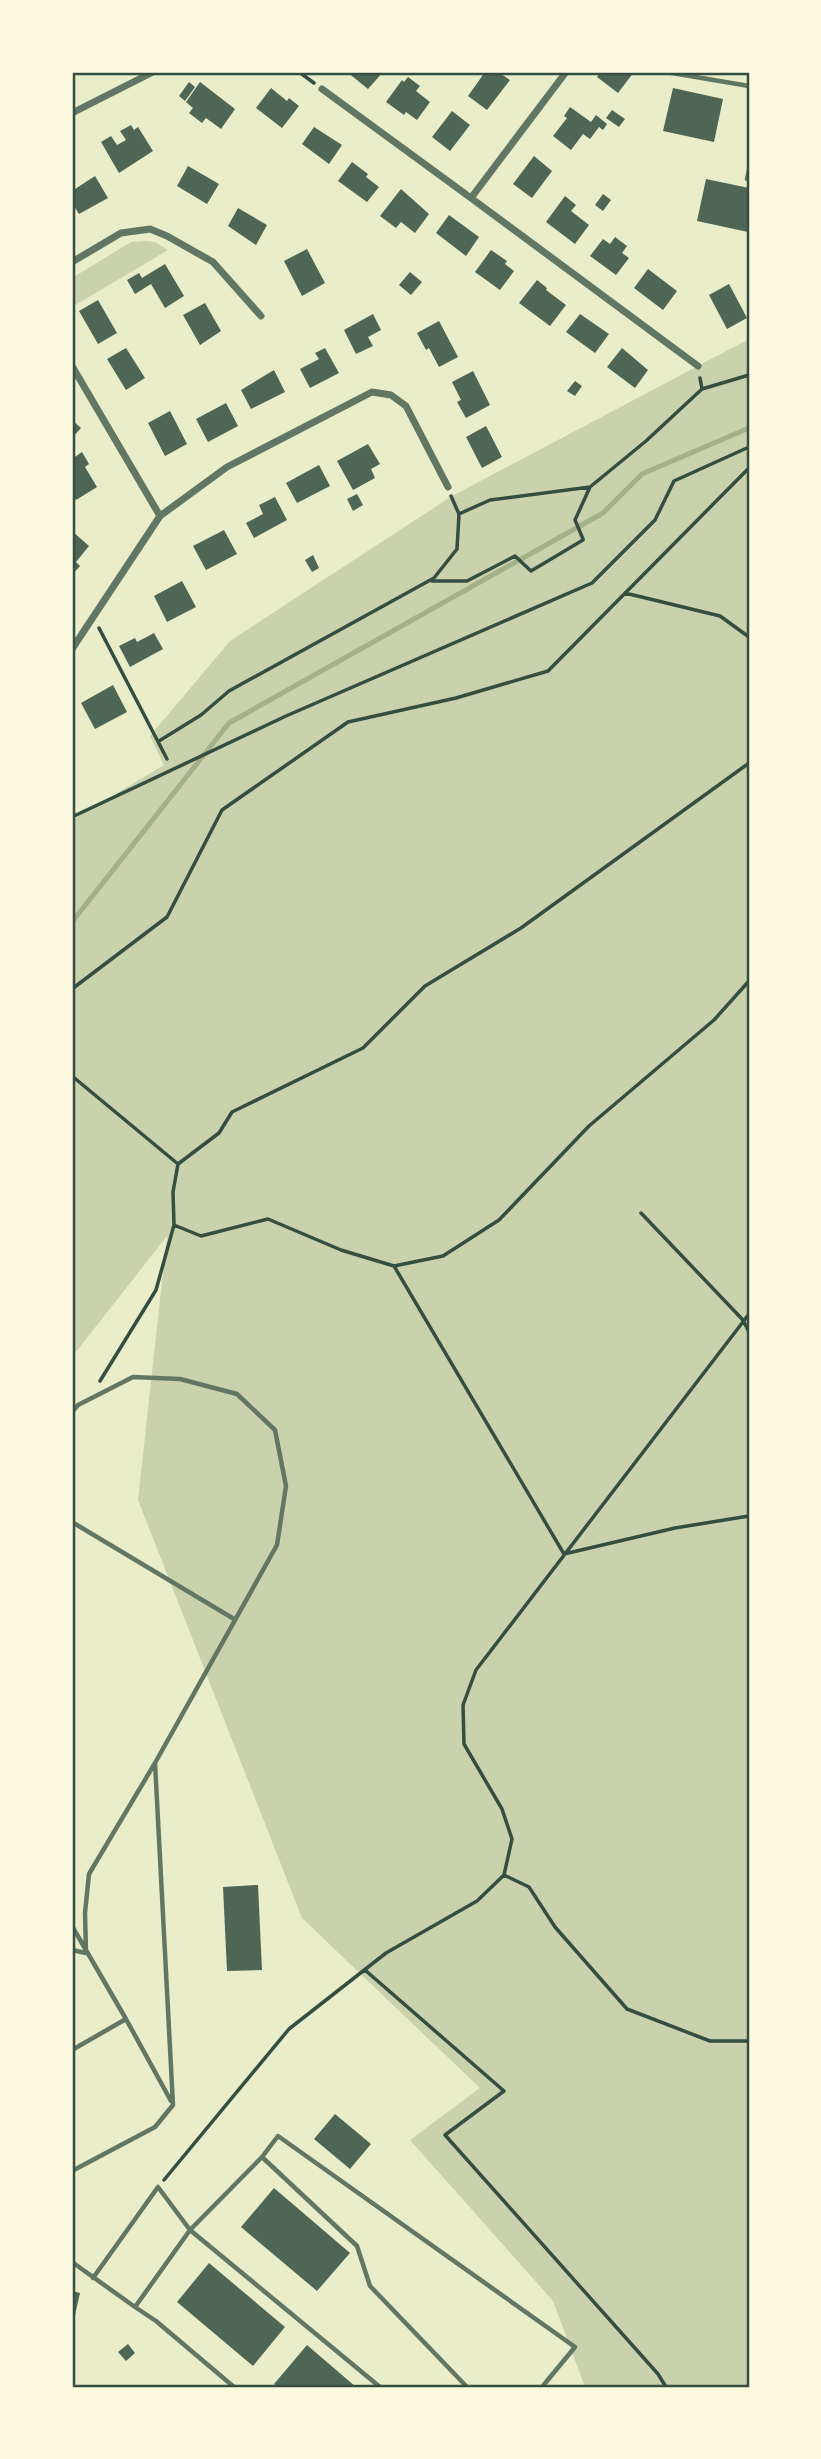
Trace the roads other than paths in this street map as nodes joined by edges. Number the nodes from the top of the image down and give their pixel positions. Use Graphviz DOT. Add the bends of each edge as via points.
graph roads {
  1 [pos="153,72"];
  2 [pos="566,72"];
  3 [pos="666,72"];
  4 [pos="749,86"];
  5 [pos="322,89"];
  6 [pos="72,113"];
  7 [pos="749,170"];
  8 [pos="747,179"];
  9 [pos="471,198"];
  10 [pos="72,262"];
  11 [pos="261,316"];
  12 [pos="72,366"];
  13 [pos="698,366"];
  14 [pos="448,487"];
  15 [pos="160,516"];
  16 [pos="72,649"];
  17 [pos="72,1412"];
  18 [pos="72,1522"];
  19 [pos="234,1619"];
  20 [pos="155,1763"];
  21 [pos="72,1926"];
  22 [pos="72,1950"];
  23 [pos="86,1953"];
  24 [pos="126,2019"];
  25 [pos="72,2050"];
  26 [pos="173,2105"];
  27 [pos="262,2157"];
  28 [pos="72,2171"];
  29 [pos="190,2230"];
  30 [pos="72,2262"];
  31 [pos="93,2278"];
  32 [pos="135,2307"];
  33 [pos="234,2387"];
  34 [pos="380,2387"];
  35 [pos="467,2387"];
  36 [pos="542,2387"];
  1 -- 6 [label="street"];
  2 -- 9 [label="street"];
  3 -- 4 [label="lane"];
  5 -- 9 [label="street"];
  7 -- 8 [label="lane"];
  9 -- 13 [label="street"];
  10 -- 11 [label="street" via="121,233 150,229 213,262"];
  12 -- 15 [label="street"];
  14 -- 15 [label="street" via="407,406 391,395 372,392 227,467"];
  15 -- 16 [label="street"];
  17 -- 19 [label="lane" via="133,1377 180,1379 237,1394 275,1430 286,1486 277,1545"];
  18 -- 19 [label="lane"];
  19 -- 20 [label="lane"];
  20 -- 23 [label="lane" via="89,1874"];
  20 -- 26 [label="lane"];
  21 -- 23 [label="lane"];
  22 -- 23 [label="lane"];
  23 -- 24 [label="lane"];
  24 -- 25 [label="lane"];
  24 -- 26 [label="lane"];
  26 -- 28 [label="lane" via="155,2127"];
  27 -- 29 [label="lane"];
  27 -- 35 [label="lane" via="357,2246 370,2286"];
  27 -- 36 [label="lane" via="278,2136 575,2347"];
  29 -- 31 [label="lane" via="158,2187"];
  29 -- 32 [label="lane"];
  29 -- 34 [label="lane"];
  30 -- 31 [label="lane"];
  31 -- 32 [label="lane"];
  32 -- 33 [label="lane"];
}
